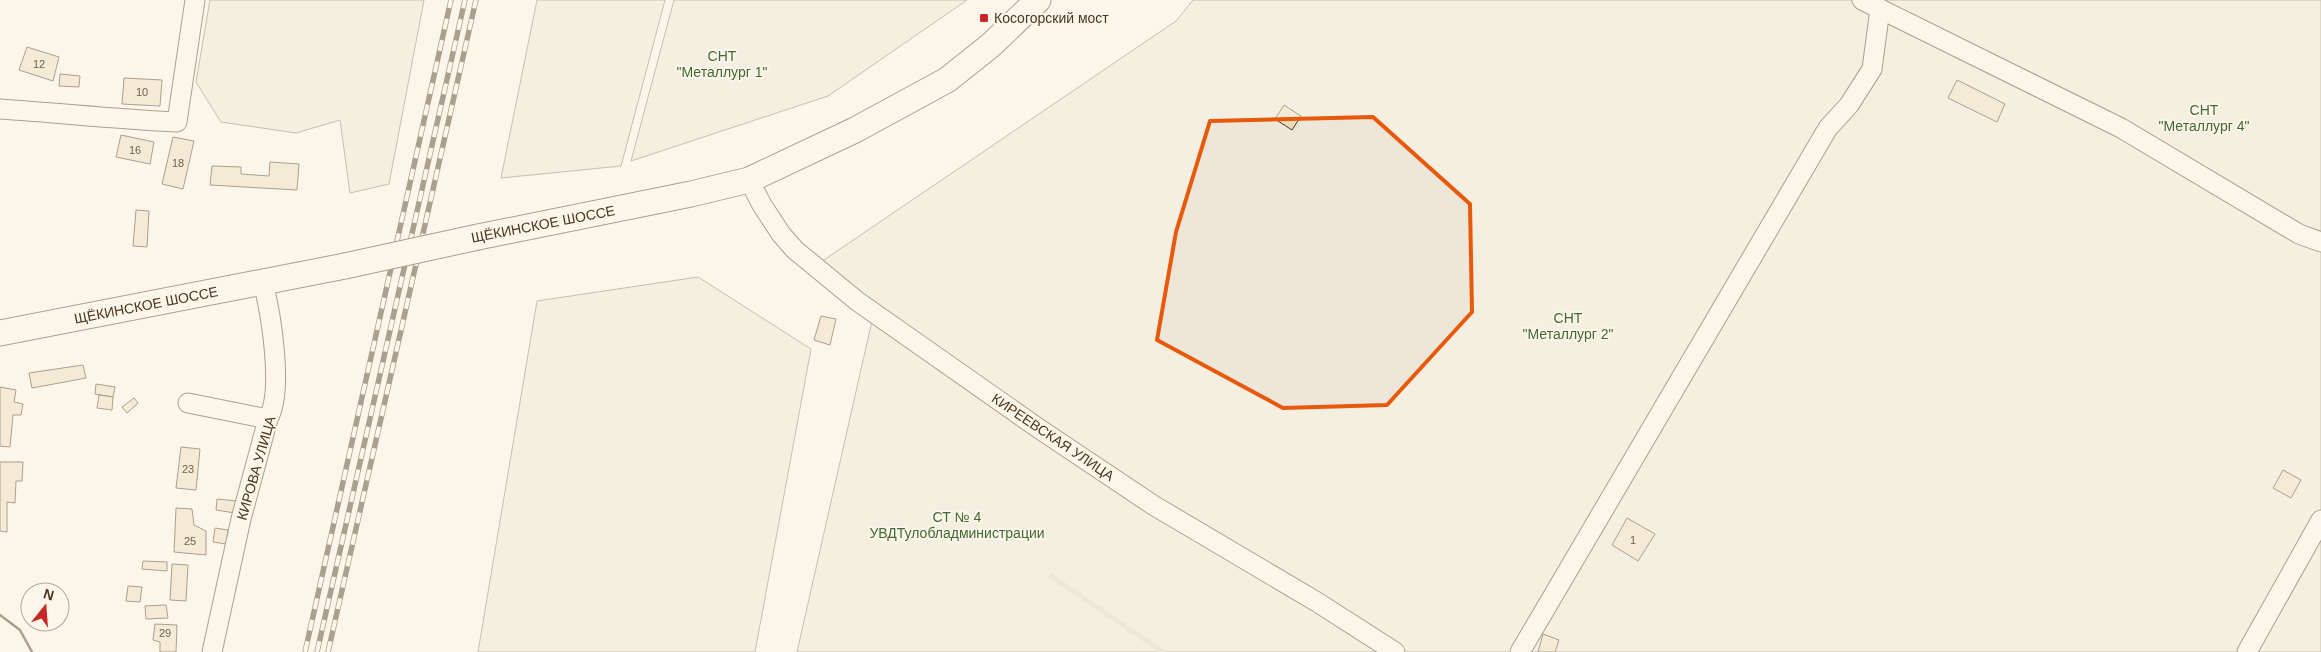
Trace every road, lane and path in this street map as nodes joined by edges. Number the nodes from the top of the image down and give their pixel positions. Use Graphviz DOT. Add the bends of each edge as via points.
graph roads {
  1 [pos="195,0"];
  2 [pos="1038,0"];
  3 [pos="1862,0"];
  4 [pos="1880,9"];
  5 [pos="0,109"];
  6 [pos="749,180"];
  7 [pos="2321,242"];
  8 [pos="263,282"];
  9 [pos="0,333"];
  10 [pos="188,403"];
  11 [pos="268,419"];
  12 [pos="2321,520"];
  13 [pos="212,652"];
  14 [pos="1395,652"];
  15 [pos="1520,652"];
  16 [pos="2247,652"];
  1 -- 5 [label="street" via="177,122"];
  2 -- 6 [label="main road, ЩЁКИНСКОЕ ШОССЕ" via="991,45 947,80 855,130"];
  3 -- 4 [label="street"];
  4 -- 7 [label="street" via="2122,128 2299,234"];
  4 -- 15 [label="street" via="1872,69 1849,105 1828,128"];
  6 -- 8 [label="main road, ЩЁКИНСКОЕ ШОССЕ, bridge"];
  6 -- 14 [label="street, КИРЕЕВСКАЯ УЛИЦА" via="785,240 858,301 1153,505"];
  8 -- 9 [label="main road, ЩЁКИНСКОЕ ШОССЕ"];
  8 -- 11 [label="street, КИРОВА УЛИЦА" via="270,311 276,390"];
  10 -- 11 [label="street"];
  11 -- 13 [label="street, КИРОВА УЛИЦА" via="241,519"];
  12 -- 16 [label="street"];
}
